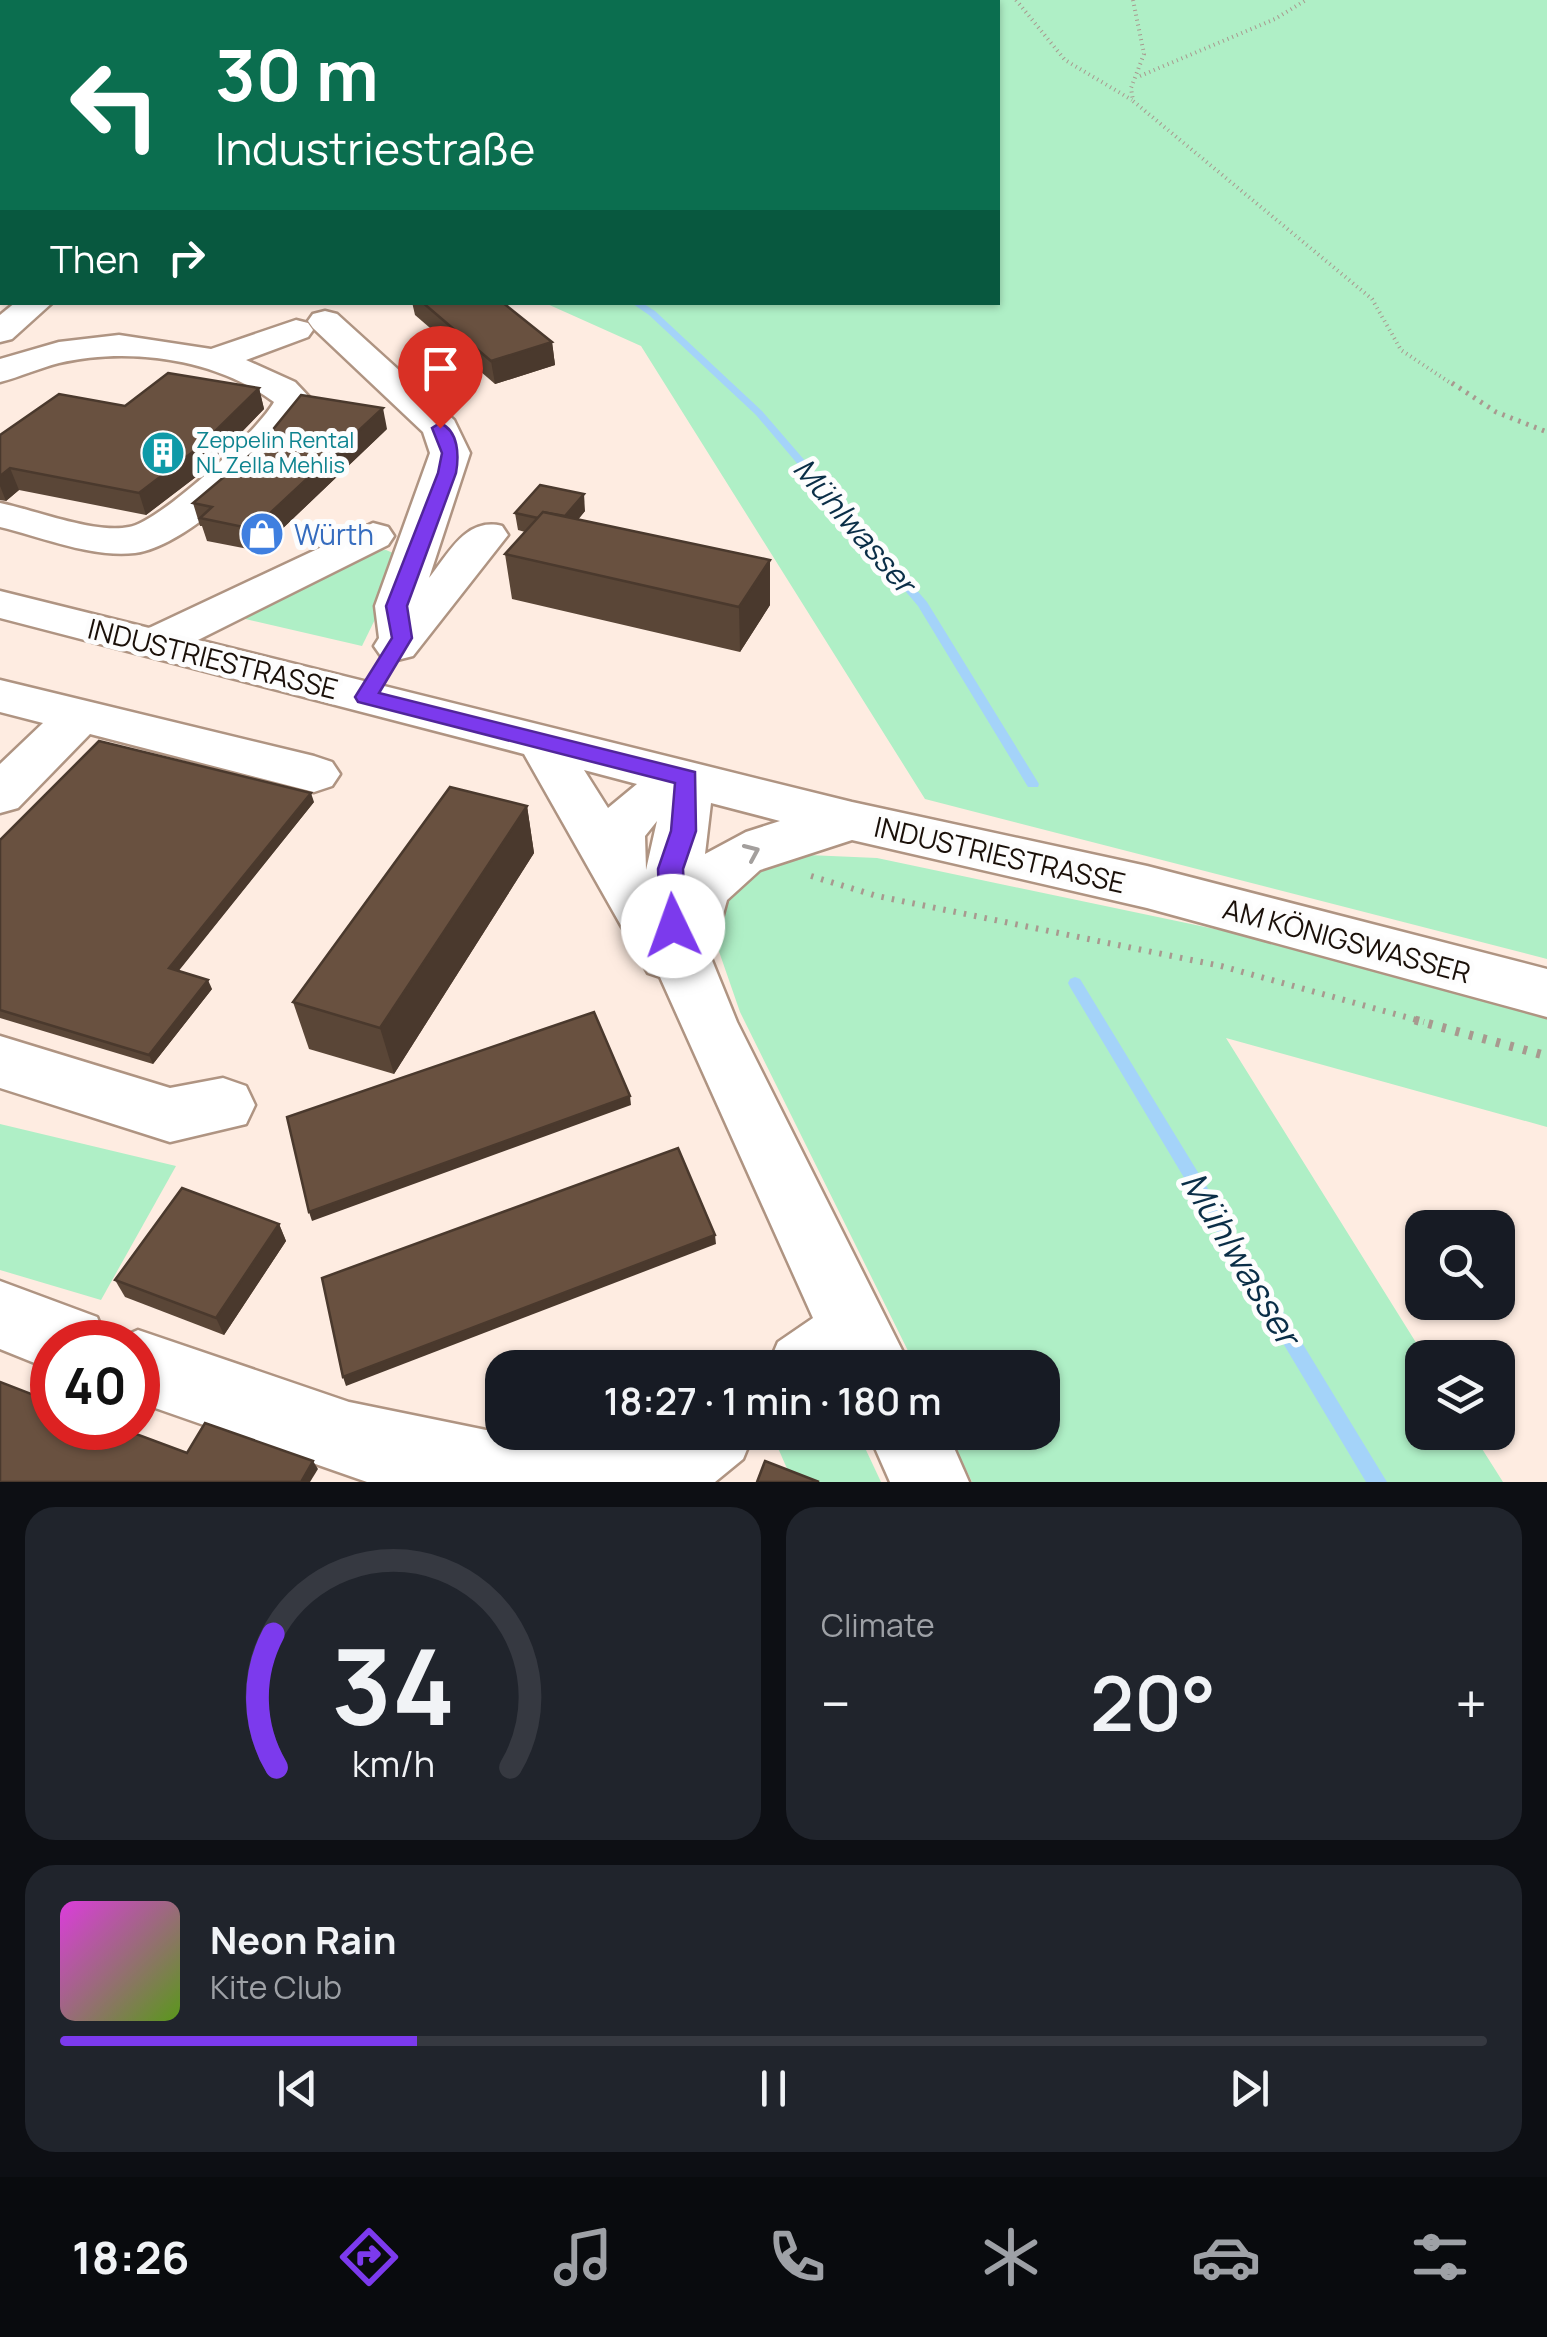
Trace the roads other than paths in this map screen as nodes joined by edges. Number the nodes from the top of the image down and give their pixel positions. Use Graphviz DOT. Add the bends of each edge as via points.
graph roads {
  1 [pos="33,305"];
  2 [pos="0,332"];
  3 [pos="215,360"];
  4 [pos="0,371"];
  5 [pos="0,515"];
  6 [pos="488,535"];
  7 [pos="373,536"];
  8 [pos="0,604"];
  9 [pos="402,638"];
  10 [pos="154,643"];
  11 [pos="0,696"];
  12 [pos="366,697"];
  13 [pos="80,715"];
  14 [pos="542,742"];
  15 [pos="314,774"];
  16 [pos="687,778"];
  17 [pos="0,795"];
  18 [pos="852,820"];
  19 [pos="618,871"];
  20 [pos="1147,887"];
  21 [pos="1547,993"];
  22 [pos="707,1022"];
  23 [pos="0,1062"];
  24 [pos="223,1105"];
  25 [pos="0,1315"];
  26 [pos="30,1326"];
  27 [pos="843,1350"];
  28 [pos="160,1374"];
  29 [pos="915,1450"];
  30 [pos="692,1459"];
  31 [pos="930,1482"];
  1 -- 2 [label="street"];
  3 -- 4 [label="street" via="158,346 102,344 44,352"];
  3 -- 5 [label="street" via="283,390 293,400 291,411 177,518 152,536 127,540"];
  3 -- 9 [label="street" via="311,326 440,428 450,453 396,606"];
  6 -- 9 [label="street"];
  7 -- 10 [label="street"];
  8 -- 10 [label="street, INDUSTRIESTRASSE"];
  9 -- 12 [label="street"];
  10 -- 12 [label="street, INDUSTRIESTRASSE"];
  11 -- 13 [label="street"];
  12 -- 14 [label="street, INDUSTRIESTRASSE"];
  13 -- 15 [label="street"];
  13 -- 17 [label="street"];
  14 -- 16 [label="street, INDUSTRIESTRASSE"];
  14 -- 19 [label="street, INDUSTRIESTRASSE"];
  16 -- 18 [label="street, INDUSTRIESTRASSE"];
  16 -- 19 [label="street" via="623,822 615,846"];
  16 -- 22 [label="street, INDUSTRIESTRASSE" via="670,905 678,949"];
  18 -- 20 [label="street, INDUSTRIESTRASSE"];
  22 -- 18 [label="street, INDUSTRIESTRASSE, one-way" via="688,946 690,910 700,890 748,853"];
  19 -- 22 [label="street, INDUSTRIESTRASSE"];
  20 -- 21 [label="street, AM KÖNIGSWASSER"];
  22 -- 27 [label="street, INDUSTRIESTRASSE"];
  23 -- 24 [label="street" via="170,1115"];
  25 -- 26 [label="street"];
  28 -- 30 [label="street" via="349,1440 486,1469 618,1481"];
  29 -- 31 [label="street"];
}
